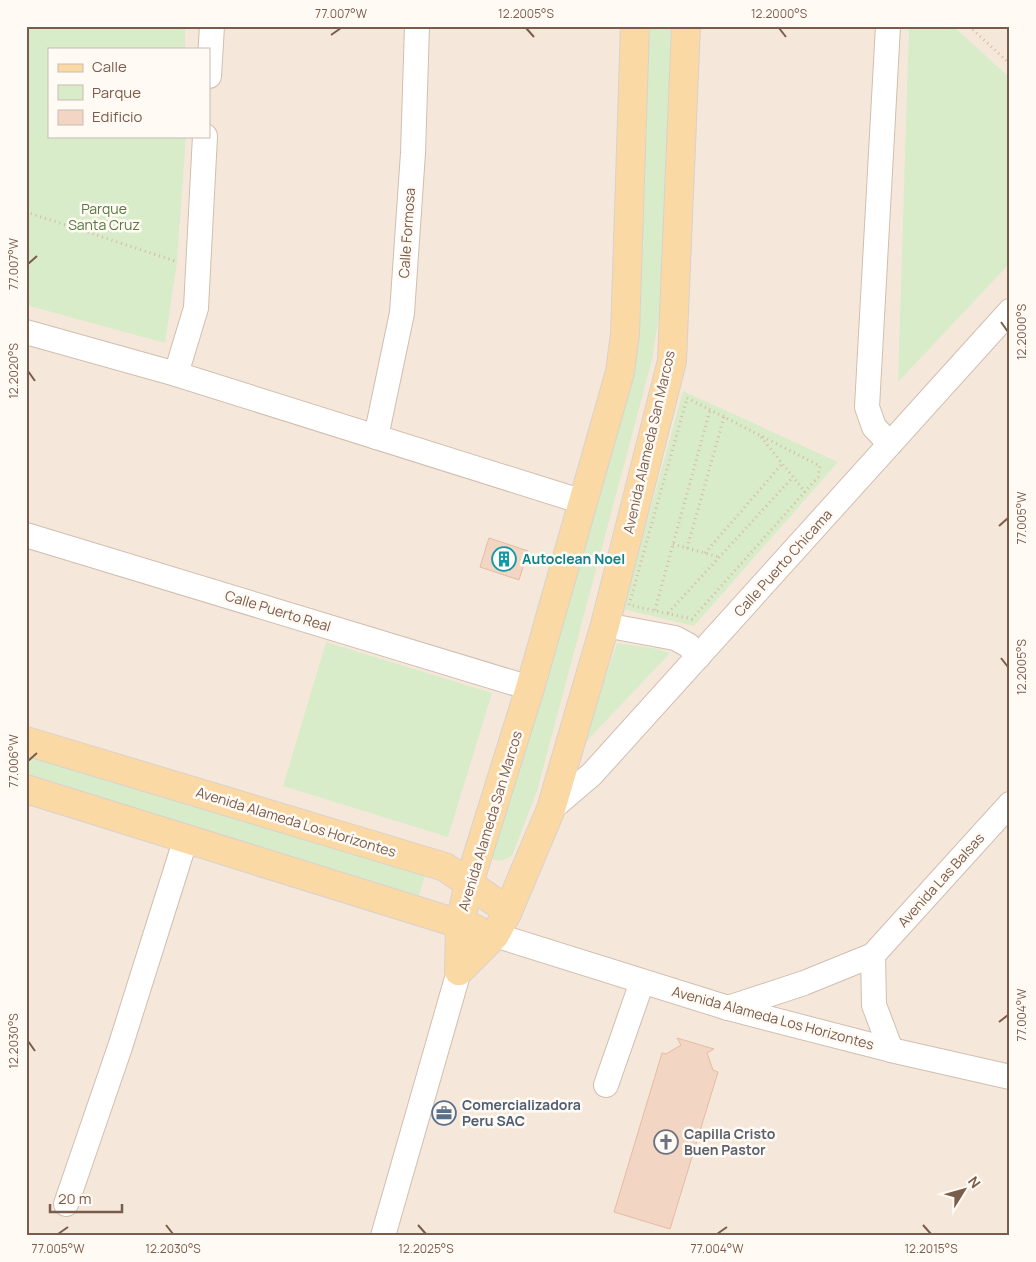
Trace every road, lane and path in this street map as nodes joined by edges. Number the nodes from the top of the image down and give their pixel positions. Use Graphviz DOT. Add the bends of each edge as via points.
graph roads {
  1 [pos="212,26"];
  2 [pos="417,26"];
  3 [pos="636,26"];
  4 [pos="686,26"];
  5 [pos="888,26"];
  6 [pos="968,26"];
  7 [pos="210,59"];
  8 [pos="1010,64"];
  9 [pos="205,138"];
  10 [pos="26,212"];
  11 [pos="180,262"];
  12 [pos="1010,311"];
  13 [pos="26,332"];
  14 [pos="176,374"];
  15 [pos="710,410"];
  16 [pos="724,417"];
  17 [pos="759,434"];
  18 [pos="376,437"];
  19 [pos="890,444"];
  20 [pos="782,464"];
  21 [pos="793,477"];
  22 [pos="805,492"];
  23 [pos="583,502"];
  24 [pos="26,535"];
  25 [pos="673,544"];
  26 [pos="687,548"];
  27 [pos="705,553"];
  28 [pos="719,557"];
  29 [pos="630,606"];
  30 [pos="655,611"];
  31 [pos="667,614"];
  32 [pos="692,619"];
  33 [pos="605,625"];
  34 [pos="698,656"];
  35 [pos="530,688"];
  36 [pos="26,741"];
  37 [pos="26,789"];
  38 [pos="1010,804"];
  39 [pos="551,809"];
  40 [pos="186,838"];
  41 [pos="469,883"];
  42 [pos="508,911"];
  43 [pos="460,924"];
  44 [pos="495,935"];
  45 [pos="539,950"];
  46 [pos="873,955"];
  47 [pos="460,971"];
  48 [pos="642,982"];
  49 [pos="728,1008"];
  50 [pos="892,1050"];
  51 [pos="1010,1076"];
  52 [pos="606,1085"];
  53 [pos="66,1204"];
  54 [pos="383,1236"];
  1 -- 7 [label="street"];
  2 -- 18 [label="street, Calle Formosa" via="413,153 402,313"];
  3 -- 23 [label="main road, Avenida Alameda San Marcos" via="625,334 620,372"];
  4 -- 33 [label="main road, Avenida Alameda San Marcos" via="672,360"];
  5 -- 19 [label="street" via="867,407 874,427"];
  6 -- 8 [label="path"];
  9 -- 14 [label="street" via="196,308"];
  10 -- 11 [label="path"];
  12 -- 19 [label="street, Calle Puerto Chicama"];
  13 -- 14 [label="street"];
  14 -- 18 [label="street"];
  15 -- 16 [label="path"];
  15 -- 25 [label="path"];
  15 -- 29 [label="path" via="687,398"];
  16 -- 17 [label="path"];
  16 -- 26 [label="path"];
  17 -- 20 [label="path"];
  17 -- 22 [label="path" via="820,466 818,478"];
  18 -- 23 [label="street"];
  19 -- 34 [label="street, Calle Puerto Chicama"];
  20 -- 21 [label="path"];
  20 -- 27 [label="path"];
  21 -- 22 [label="path"];
  21 -- 28 [label="path"];
  22 -- 32 [label="path"];
  23 -- 35 [label="main road, Avenida Alameda San Marcos"];
  24 -- 35 [label="street, Calle Puerto Real"];
  25 -- 26 [label="path"];
  25 -- 30 [label="path"];
  26 -- 27 [label="path"];
  27 -- 28 [label="path"];
  28 -- 31 [label="path"];
  33 -- 34 [label="street" via="675,638"];
  33 -- 39 [label="main road, Avenida Alameda San Marcos"];
  34 -- 39 [label="street, Calle Puerto Chicama" via="592,774"];
  35 -- 41 [label="main road, Avenida Alameda San Marcos"];
  36 -- 41 [label="main road, Avenida Alameda Los Horizontes" via="445,868"];
  37 -- 40 [label="main road, Avenida Alameda Los Horizontes"];
  38 -- 46 [label="street, Avenida Las Balsas"];
  39 -- 42 [label="main road, Avenida Alameda San Marcos"];
  40 -- 43 [label="main road, Avenida Alameda Los Horizontes"];
  40 -- 53 [label="street"];
  41 -- 42 [label="main road, Avenida Alameda Los Horizontes"];
  41 -- 43 [label="main road, Avenida Alameda San Marcos"];
  42 -- 44 [label="main road, Avenida Alameda San Marcos"];
  42 -- 45 [label="street, Avenida Alameda Los Horizontes"];
  43 -- 44 [label="main road, Avenida Alameda Los Horizontes"];
  43 -- 47 [label="main road, Avenida Alameda San Marcos"];
  44 -- 45 [label="street, Avenida Alameda Los Horizontes"];
  44 -- 47 [label="main road, Avenida Alameda San Marcos"];
  45 -- 48 [label="street, Avenida Alameda Los Horizontes"];
  46 -- 49 [label="street, Avenida Las Balsas" via="804,984"];
  46 -- 50 [label="street" via="874,1005"];
  47 -- 54 [label="street, Avenida Alameda San Marcos"];
  48 -- 49 [label="street, Avenida Alameda Los Horizontes"];
  48 -- 52 [label="street"];
  49 -- 50 [label="street, Avenida Alameda Los Horizontes"];
  50 -- 51 [label="street, Avenida Alameda Los Horizontes"];
}
